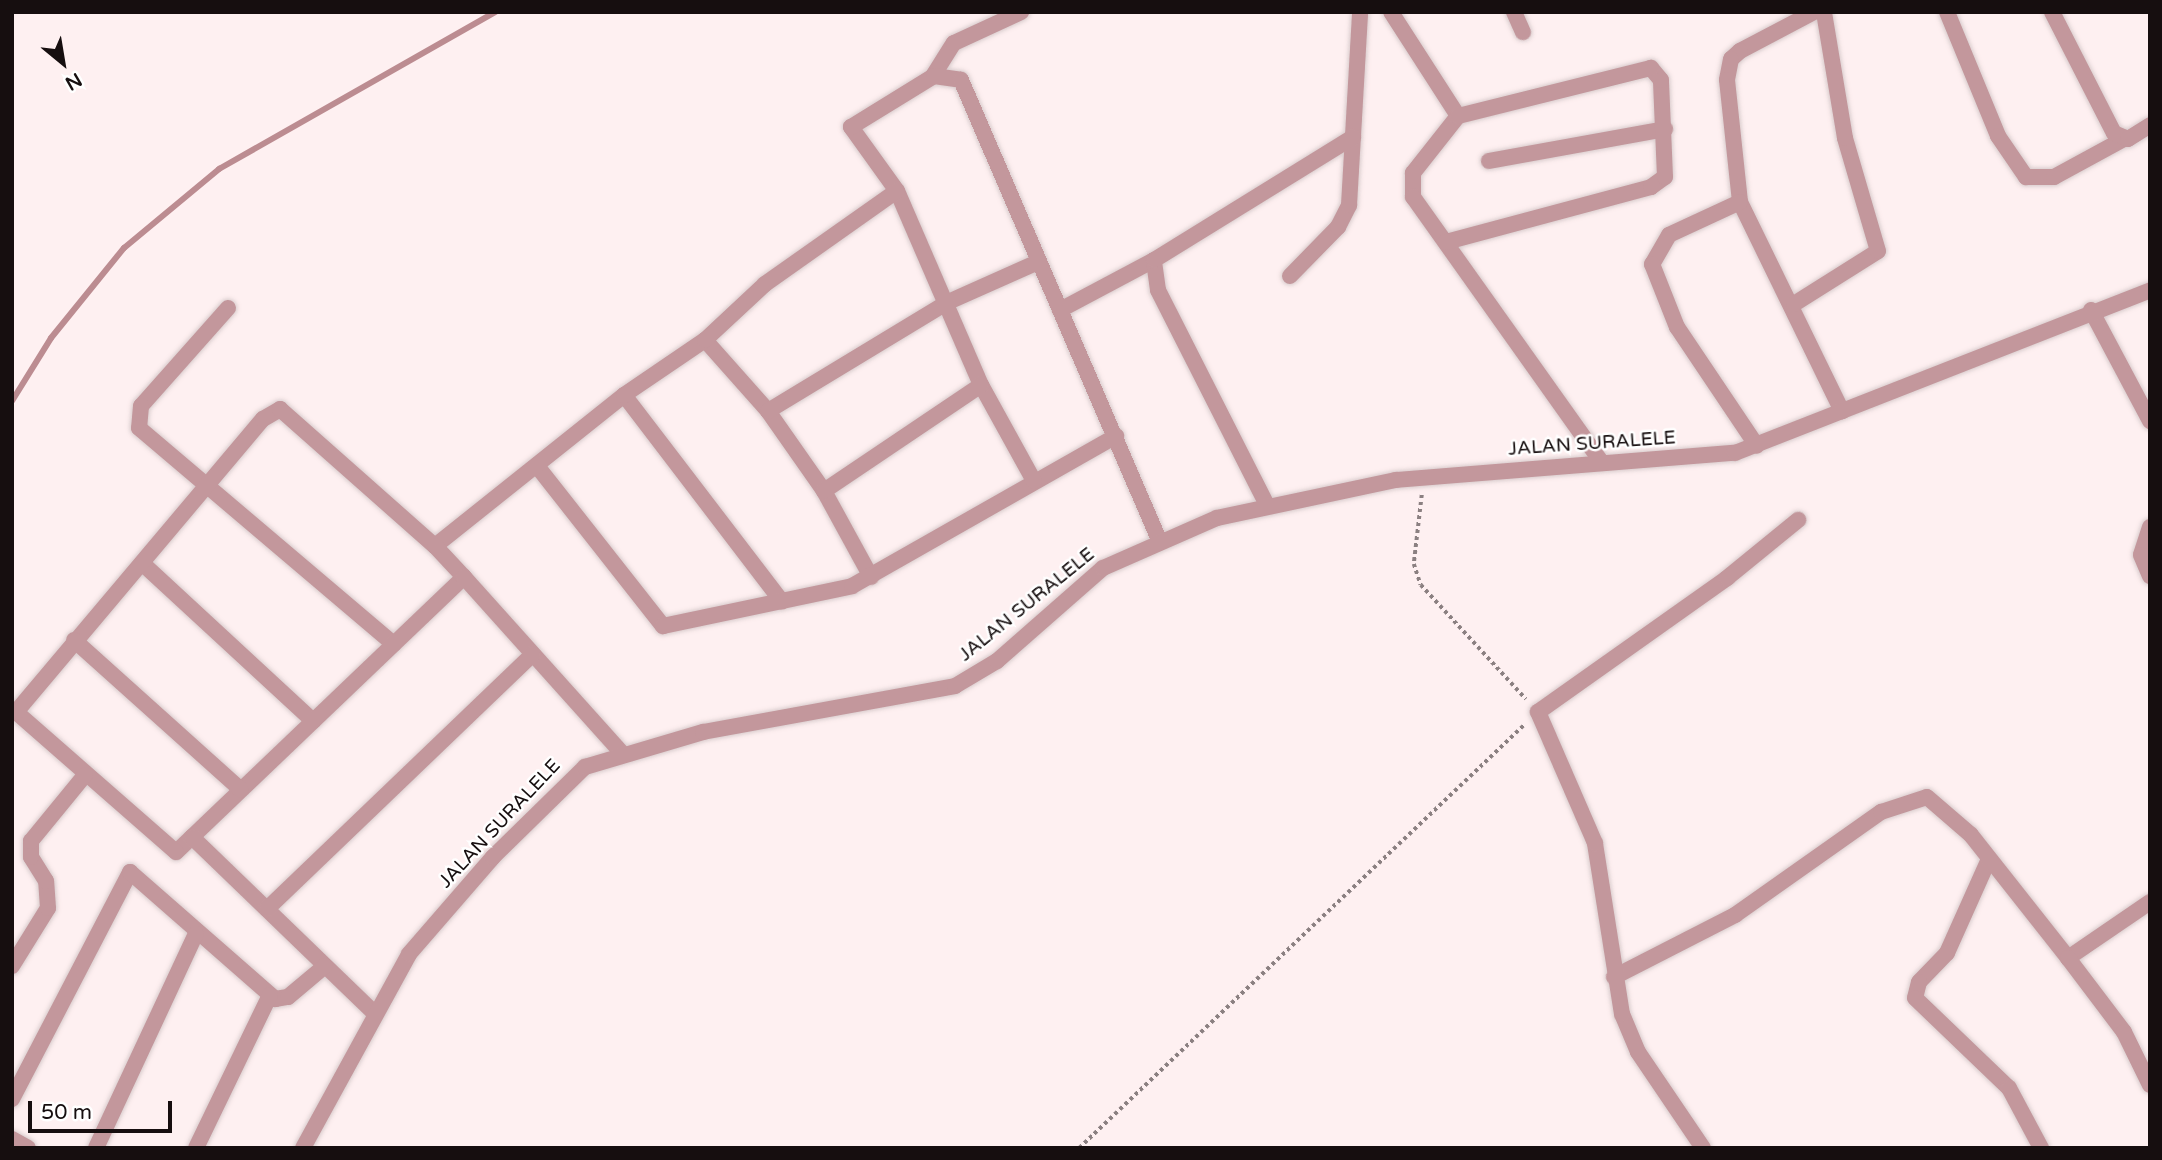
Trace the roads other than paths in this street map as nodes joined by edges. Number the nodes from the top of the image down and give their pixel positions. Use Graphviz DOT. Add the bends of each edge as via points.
graph roads {
  1 [pos="1021,12"];
  2 [pos="1360,12"];
  3 [pos="1391,12"];
  4 [pos="1514,12"];
  5 [pos="1814,12"];
  6 [pos="1824,12"];
  7 [pos="1947,12"];
  8 [pos="2052,12"];
  9 [pos="1523,32"];
  10 [pos="933,76"];
  11 [pos="1458,116"];
  12 [pos="2150,125"];
  13 [pos="1665,129"];
  14 [pos="1353,137"];
  15 [pos="2124,139"];
  16 [pos="1489,161"];
  17 [pos="897,191"];
  18 [pos="1740,202"];
  19 [pos="1446,242"];
  20 [pos="1154,260"];
  21 [pos="1038,262"];
  22 [pos="1290,276"];
  23 [pos="2150,290"];
  24 [pos="946,303"];
  25 [pos="1794,304"];
  26 [pos="228,308"];
  27 [pos="1059,310"];
  28 [pos="2091,310"];
  29 [pos="705,340"];
  30 [pos="981,385"];
  31 [pos="624,395"];
  32 [pos="768,411"];
  33 [pos="1842,411"];
  34 [pos="2150,421"];
  35 [pos="1116,436"];
  36 [pos="1758,446"];
  37 [pos="1601,462"];
  38 [pos="537,466"];
  39 [pos="1034,481"];
  40 [pos="210,485"];
  41 [pos="824,491"];
  42 [pos="1267,505"];
  43 [pos="1798,520"];
  44 [pos="2150,527"];
  45 [pos="1160,542"];
  46 [pos="435,546"];
  47 [pos="142,563"];
  48 [pos="2150,576"];
  49 [pos="464,577"];
  50 [pos="871,577"];
  51 [pos="782,602"];
  52 [pos="74,640"];
  53 [pos="394,644"];
  54 [pos="533,654"];
  55 [pos="313,721"];
  56 [pos="623,754"];
  57 [pos="85,775"];
  58 [pos="241,790"];
  59 [pos="192,837"];
  60 [pos="1989,859"];
  61 [pos="2150,902"];
  62 [pos="267,909"];
  63 [pos="196,934"];
  64 [pos="2068,958"];
  65 [pos="12,966"];
  66 [pos="325,966"];
  67 [pos="1614,976"];
  68 [pos="270,995"];
  69 [pos="374,1013"];
  70 [pos="2150,1084"];
  71 [pos="12,1099"];
  72 [pos="12,1139"];
  73 [pos="28,1148"];
  74 [pos="96,1148"];
  75 [pos="196,1148"];
  76 [pos="303,1148"];
  77 [pos="1703,1148"];
  78 [pos="2041,1148"];
  1 -- 10 [label="street" via="954,43"];
  2 -- 14 [label="street"];
  3 -- 11 [label="street"];
  4 -- 9 [label="street"];
  5 -- 18 [label="street" via="1741,51 1727,68"];
  6 -- 25 [label="street" via="1845,138 1878,251"];
  7 -- 15 [label="street" via="1998,136 2025,177 2054,177"];
  8 -- 15 [label="street" via="2108,125"];
  10 -- 17 [label="street" via="851,123"];
  10 -- 21 [label="street" via="961,80"];
  11 -- 13 [label="street" via="1651,68 1661,80"];
  11 -- 19 [label="street" via="1413,173 1410,188"];
  12 -- 15 [label="street"];
  13 -- 16 [label="street"];
  13 -- 19 [label="street" via="1665,177 1659,184"];
  14 -- 20 [label="street"];
  14 -- 22 [label="street" via="1346,216"];
  17 -- 24 [label="street"];
  17 -- 29 [label="street" via="765,284"];
  18 -- 25 [label="street"];
  18 -- 36 [label="street" via="1669,235 1652,264 1677,327"];
  19 -- 37 [label="street"];
  20 -- 27 [label="street"];
  20 -- 42 [label="street" via="1158,290"];
  21 -- 24 [label="street"];
  21 -- 27 [label="street"];
  23 -- 28 [label="street, JALAN SURALELE"];
  24 -- 30 [label="street"];
  24 -- 32 [label="street"];
  25 -- 33 [label="street"];
  26 -- 40 [label="street" via="135,417 139,428"];
  27 -- 35 [label="street"];
  28 -- 33 [label="street, JALAN SURALELE"];
  28 -- 34 [label="street"];
  29 -- 31 [label="street"];
  29 -- 32 [label="street"];
  30 -- 39 [label="street"];
  30 -- 41 [label="street"];
  31 -- 38 [label="street"];
  31 -- 51 [label="street"];
  32 -- 41 [label="street"];
  33 -- 36 [label="street, JALAN SURALELE"];
  35 -- 39 [label="street"];
  35 -- 45 [label="street"];
  36 -- 37 [label="street, JALAN SURALELE" via="1703,457"];
  37 -- 42 [label="street, JALAN SURALELE" via="1424,478"];
  38 -- 46 [label="street"];
  38 -- 51 [label="street" via="663,626"];
  39 -- 50 [label="street"];
  40 -- 46 [label="street" via="263,419 280,408"];
  40 -- 47 [label="street"];
  40 -- 53 [label="street"];
  41 -- 50 [label="street"];
  42 -- 45 [label="street, JALAN SURALELE"];
  43 -- 67 [label="street" via="1727,578 1538,712 1595,843"];
  44 -- 48 [label="street" via="2141,555"];
  45 -- 56 [label="street, JALAN SURALELE" via="1103,568 998,661 955,687 703,733"];
  46 -- 49 [label="street"];
  47 -- 52 [label="street"];
  47 -- 55 [label="street"];
  49 -- 53 [label="street"];
  49 -- 54 [label="street"];
  50 -- 51 [label="street" via="826,596"];
  52 -- 57 [label="street" via="15,709"];
  52 -- 58 [label="street"];
  53 -- 55 [label="street"];
  54 -- 56 [label="street"];
  54 -- 62 [label="street"];
  55 -- 58 [label="street"];
  56 -- 69 [label="street, JALAN SURALELE" via="585,766 559,787 409,954"];
  57 -- 59 [label="street" via="172,852"];
  57 -- 65 [label="street" via="31,841 48,908"];
  58 -- 59 [label="street"];
  59 -- 62 [label="street"];
  60 -- 64 [label="street"];
  60 -- 67 [label="street" via="1936,800 1917,797 1881,812 1735,915"];
  60 -- 78 [label="street" via="1947,953 1919,982 1915,998 2009,1088"];
  61 -- 64 [label="street"];
  62 -- 66 [label="street"];
  63 -- 68 [label="street"];
  63 -- 71 [label="street" via="135,872 126,874"];
  63 -- 74 [label="street"];
  64 -- 70 [label="street" via="2123,1032"];
  66 -- 68 [label="street" via="288,997"];
  66 -- 69 [label="street"];
  67 -- 77 [label="street" via="1638,1052"];
  68 -- 75 [label="street"];
  69 -- 76 [label="street, JALAN SURALELE"];
  72 -- 73 [label="street"];
}
